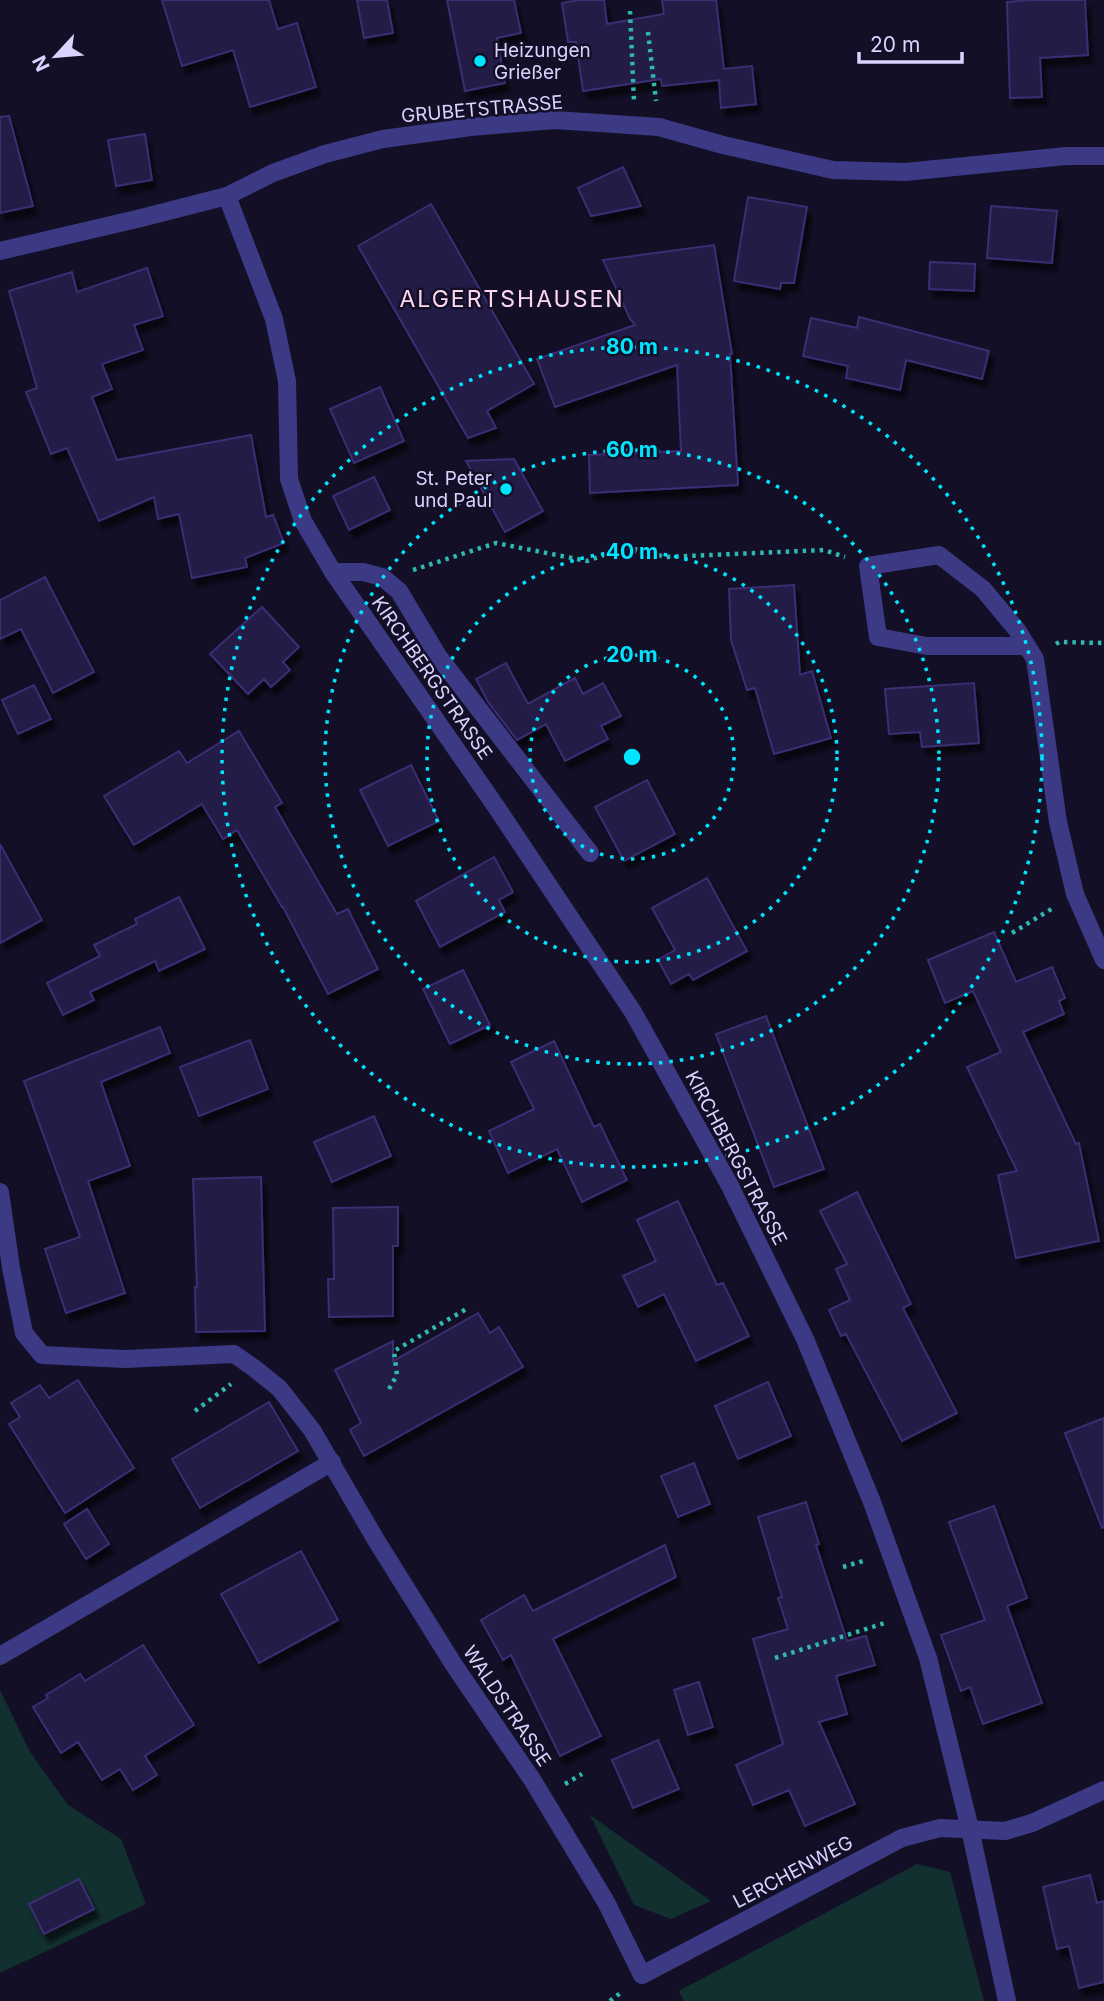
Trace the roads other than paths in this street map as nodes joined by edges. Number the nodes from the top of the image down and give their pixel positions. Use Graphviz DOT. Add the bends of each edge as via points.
graph roads {
  1 [pos="1104,156"];
  2 [pos="227,196"];
  3 [pos="0,251"];
  4 [pos="333,572"];
  5 [pos="1031,653"];
  6 [pos="590,853"];
  7 [pos="1104,960"];
  8 [pos="0,1192"];
  9 [pos="332,1462"];
  10 [pos="0,1656"];
  11 [pos="1104,1790"];
  12 [pos="970,1829"];
  13 [pos="642,1975"];
  14 [pos="1007,2001"];
  1 -- 2 [label="street, GRUBETSTRASSE" via="905,172 833,170 659,127 555,120 383,139 325,154"];
  2 -- 3 [label="street, GRUBETSTRASSE"];
  2 -- 4 [label="street, KIRCHBERGSTRASSE" via="274,319 288,381 289,479 303,521"];
  4 -- 6 [label="street, KIRCHBERGSTRASSE" via="382,577 399,591 438,656"];
  4 -- 12 [label="street, KIRCHBERGSTRASSE" via="633,1012 717,1161 806,1339 872,1502 928,1658"];
  5 -- 5 [label="street" via="983,589 939,555 868,566 878,637 927,646"];
  5 -- 7 [label="street" via="1074,894"];
  8 -- 9 [label="street, WALDSTRASSE" via="24,1333 42,1355 124,1359 234,1354 279,1388"];
  9 -- 10 [label="street"];
  9 -- 13 [label="street, WALDSTRASSE" via="454,1665 533,1781 606,1902"];
  11 -- 12 [label="street, LERCHENWEG" via="1032,1823 1005,1830"];
  12 -- 13 [label="street, LERCHENWEG" via="940,1828 902,1838"];
  12 -- 14 [label="street, KIRCHBERGSTRASSE"];
}
